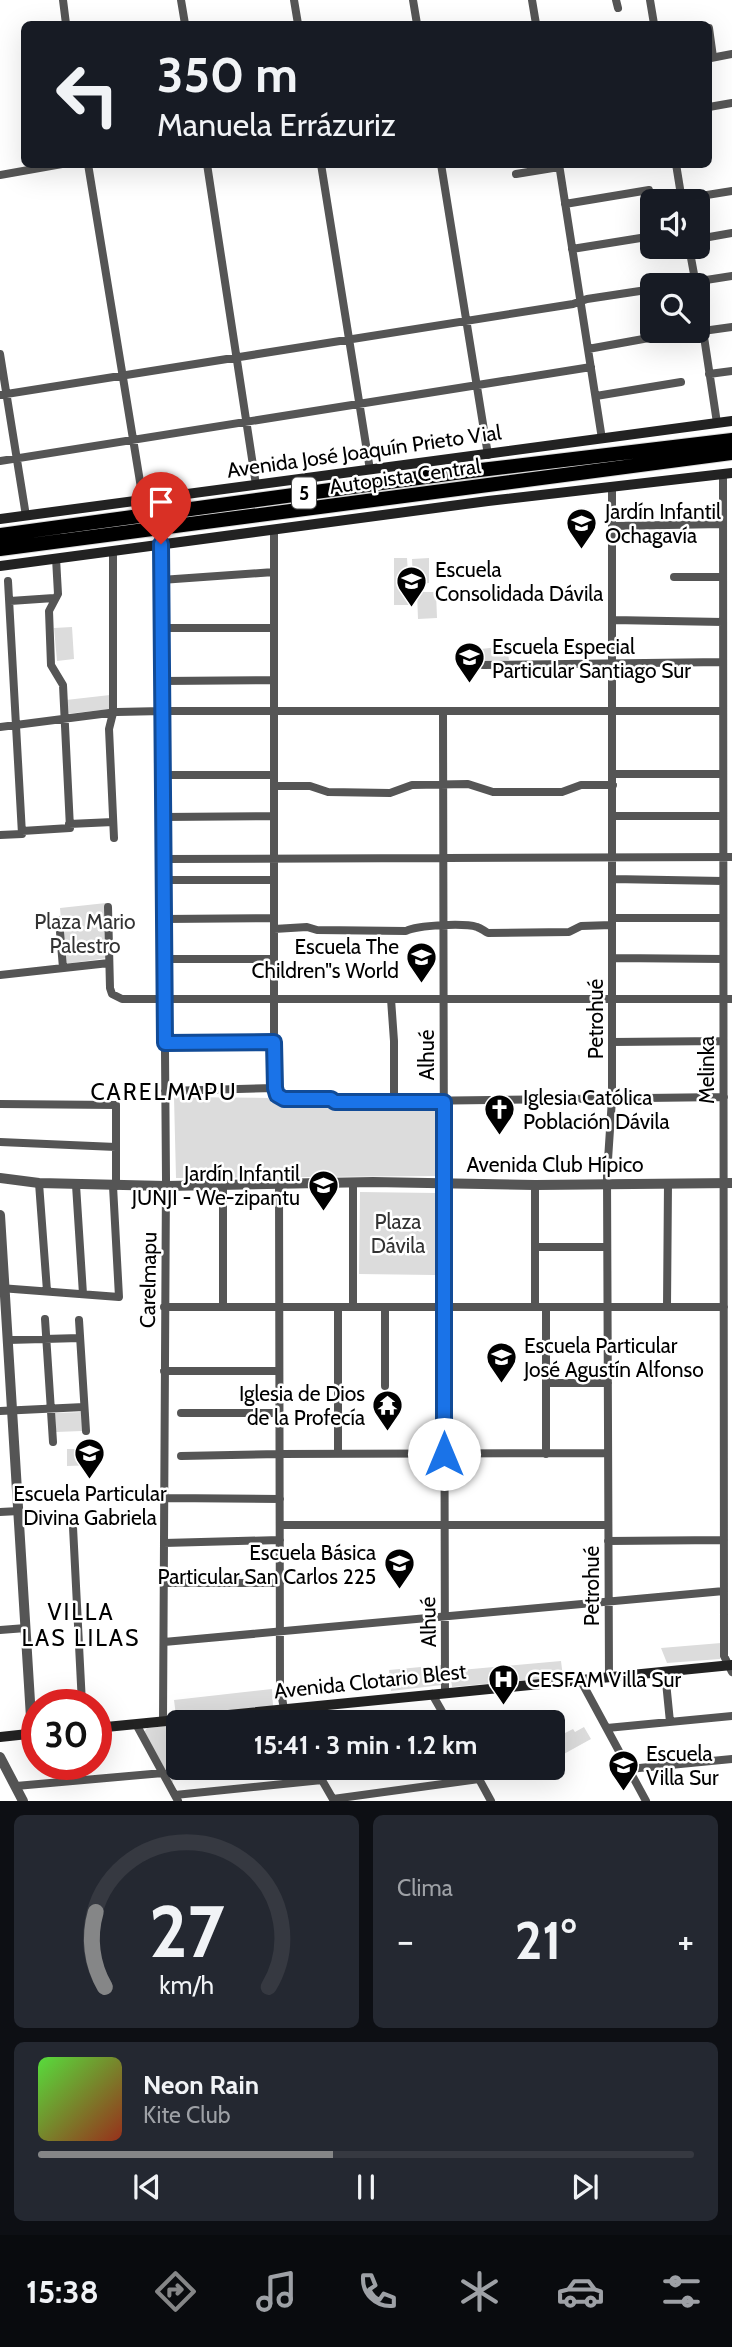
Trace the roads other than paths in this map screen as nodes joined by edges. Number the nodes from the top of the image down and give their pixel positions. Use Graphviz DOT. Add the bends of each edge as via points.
graph roads {
  1 [pos="63,0"];
  2 [pos="181,0"];
  3 [pos="295,0"];
  4 [pos="413,0"];
  5 [pos="532,0"];
  6 [pos="650,0"];
  7 [pos="66,21"];
  8 [pos="184,21"];
  9 [pos="298,21"];
  10 [pos="416,21"];
  11 [pos="536,21"];
  12 [pos="654,21"];
  13 [pos="732,54"];
  14 [pos="712,58"];
  15 [pos="732,103"];
  16 [pos="712,106"];
  17 [pos="39,168"];
  18 [pos="89,168"];
  19 [pos="208,168"];
  20 [pos="322,168"];
  21 [pos="442,168"];
  22 [pos="548,168"];
  23 [pos="559,168"];
  24 [pos="677,168"];
  25 [pos="516,174"];
  26 [pos="0,175"];
  27 [pos="680,189"];
  28 [pos="732,191"];
  29 [pos="640,192"];
  30 [pos="710,195"];
  31 [pos="565,204"];
  32 [pos="732,233"];
  33 [pos="710,237"];
  34 [pos="640,238"];
  35 [pos="572,249"];
  36 [pos="732,276"];
  37 [pos="710,280"];
  38 [pos="640,291"];
  39 [pos="581,302"];
  40 [pos="466,320"];
  41 [pos="732,327"];
  42 [pos="710,330"];
  43 [pos="349,339"];
  44 [pos="640,340"];
  45 [pos="705,343"];
  46 [pos="588,349"];
  47 [pos="0,354"];
  48 [pos="236,357"];
  49 [pos="591,367"];
  50 [pos="732,371"];
  51 [pos="123,374"];
  52 [pos="709,374"];
  53 [pos="681,382"];
  54 [pos="477,385"];
  55 [pos="3,394"];
  56 [pos="596,396"];
  57 [pos="359,404"];
  58 [pos="732,421"];
  59 [pos="247,422"];
  60 [pos="717,424"];
  61 [pos="602,439"];
  62 [pos="134,440"];
  63 [pos="732,440"];
  64 [pos="732,453"];
  65 [pos="488,454"];
  66 [pos="17,458"];
  67 [pos="0,461"];
  68 [pos="370,470"];
  69 [pos="727,473"];
  70 [pos="256,485"];
  71 [pos="612,487"];
  72 [pos="143,500"];
  73 [pos="26,516"];
  74 [pos="0,519"];
  75 [pos="723,524"];
  76 [pos="612,526"];
  77 [pos="274,529"];
  78 [pos="1,543"];
  79 [pos="161,544"];
  80 [pos="113,551"];
  81 [pos="56,558"];
  82 [pos="0,566"];
  83 [pos="274,572"];
  84 [pos="674,577"];
  85 [pos="723,577"];
  86 [pos="161,580"];
  87 [pos="8,581"];
  88 [pos="54,598"];
  89 [pos="10,601"];
  90 [pos="0,620"];
  91 [pos="11,620"];
  92 [pos="612,620"];
  93 [pos="723,622"];
  94 [pos="161,628"];
  95 [pos="274,628"];
  96 [pos="723,662"];
  97 [pos="612,663"];
  98 [pos="483,665"];
  99 [pos="274,680"];
  100 [pos="162,681"];
  101 [pos="162,711"];
  102 [pos="274,711"];
  103 [pos="443,711"];
  104 [pos="613,711"];
  105 [pos="723,711"];
  106 [pos="113,713"];
  107 [pos="64,718"];
  108 [pos="17,725"];
  109 [pos="0,727"];
  110 [pos="612,774"];
  111 [pos="723,774"];
  112 [pos="163,775"];
  113 [pos="274,775"];
  114 [pos="443,784"];
  115 [pos="612,785"];
  116 [pos="274,786"];
  117 [pos="274,816"];
  118 [pos="612,816"];
  119 [pos="723,816"];
  120 [pos="163,817"];
  121 [pos="113,822"];
  122 [pos="70,826"];
  123 [pos="22,832"];
  124 [pos="0,835"];
  125 [pos="114,838"];
  126 [pos="612,857"];
  127 [pos="728,857"];
  128 [pos="274,858"];
  129 [pos="443,858"];
  130 [pos="163,859"];
  131 [pos="612,879"];
  132 [pos="164,880"];
  133 [pos="274,880"];
  134 [pos="723,881"];
  135 [pos="108,907"];
  136 [pos="274,918"];
  137 [pos="723,918"];
  138 [pos="164,919"];
  139 [pos="59,920"];
  140 [pos="612,921"];
  141 [pos="444,926"];
  142 [pos="274,929"];
  143 [pos="612,958"];
  144 [pos="164,959"];
  145 [pos="274,959"];
  146 [pos="723,959"];
  147 [pos="109,963"];
  148 [pos="63,968"];
  149 [pos="0,975"];
  150 [pos="391,999"];
  151 [pos="444,999"];
  152 [pos="728,999"];
  153 [pos="165,1000"];
  154 [pos="274,1000"];
  155 [pos="612,1000"];
  156 [pos="723,1041"];
  157 [pos="274,1042"];
  158 [pos="612,1042"];
  159 [pos="165,1043"];
  160 [pos="275,1088"];
  161 [pos="165,1091"];
  162 [pos="726,1093"];
  163 [pos="612,1099"];
  164 [pos="394,1102"];
  165 [pos="444,1102"];
  166 [pos="0,1104"];
  167 [pos="0,1142"];
  168 [pos="116,1147"];
  169 [pos="0,1178"];
  170 [pos="39,1183"];
  171 [pos="353,1183"];
  172 [pos="444,1183"];
  173 [pos="607,1183"];
  174 [pos="668,1183"];
  175 [pos="728,1183"];
  176 [pos="279,1184"];
  177 [pos="76,1185"];
  178 [pos="223,1185"];
  179 [pos="535,1185"];
  180 [pos="114,1186"];
  181 [pos="166,1186"];
  182 [pos="0,1215"];
  183 [pos="535,1245"];
  184 [pos="607,1245"];
  185 [pos="3,1288"];
  186 [pos="47,1291"];
  187 [pos="83,1294"];
  188 [pos="164,1307"];
  189 [pos="223,1307"];
  190 [pos="279,1307"];
  191 [pos="338,1307"];
  192 [pos="353,1307"];
  193 [pos="386,1307"];
  194 [pos="444,1307"];
  195 [pos="535,1307"];
  196 [pos="546,1307"];
  197 [pos="607,1307"];
  198 [pos="667,1307"];
  199 [pos="724,1307"];
  200 [pos="46,1320"];
  201 [pos="79,1320"];
  202 [pos="80,1338"];
  203 [pos="47,1339"];
  204 [pos="8,1340"];
  205 [pos="164,1371"];
  206 [pos="279,1371"];
  207 [pos="546,1383"];
  208 [pos="608,1383"];
  209 [pos="385,1386"];
  210 [pos="85,1407"];
  211 [pos="51,1409"];
  212 [pos="0,1411"];
  213 [pos="12,1411"];
  214 [pos="181,1413"];
  215 [pos="279,1413"];
  216 [pos="86,1431"];
  217 [pos="53,1442"];
  218 [pos="608,1453"];
  219 [pos="279,1454"];
  220 [pos="338,1454"];
  221 [pos="444,1454"];
  222 [pos="546,1454"];
  223 [pos="181,1456"];
  224 [pos="164,1498"];
  225 [pos="280,1499"];
  226 [pos="19,1511"];
  227 [pos="0,1512"];
  228 [pos="280,1525"];
  229 [pos="444,1525"];
  230 [pos="608,1525"];
  231 [pos="73,1527"];
  232 [pos="280,1540"];
  233 [pos="724,1540"];
  234 [pos="608,1541"];
  235 [pos="164,1543"];
  236 [pos="164,1583"];
  237 [pos="280,1584"];
  238 [pos="724,1591"];
  239 [pos="609,1602"];
  240 [pos="445,1617"];
  241 [pos="26,1628"];
  242 [pos="0,1630"];
  243 [pos="280,1632"];
  244 [pos="164,1643"];
  245 [pos="731,1668"];
  246 [pos="665,1672"];
  247 [pos="609,1678"];
  248 [pos="582,1681"];
  249 [pos="31,1689"];
  250 [pos="81,1689"];
  251 [pos="445,1693"];
  252 [pos="432,1694"];
  253 [pos="284,1709"];
  254 [pos="441,1710"];
  255 [pos="732,1716"];
  256 [pos="163,1721"];
  257 [pos="670,1722"];
  258 [pos="136,1724"];
  259 [pos="112,1726"];
  260 [pos="607,1728"];
  261 [pos="21,1735"];
  262 [pos="0,1737"];
  263 [pos="0,1757"];
  264 [pos="732,1759"];
  265 [pos="629,1769"];
  266 [pos="163,1773"];
  267 [pos="322,1780"];
  268 [pos="472,1780"];
  269 [pos="480,1780"];
  270 [pos="16,1786"];
  271 [pos="176,1798"];
  272 [pos="333,1800"];
  273 [pos="23,1801"];
  274 [pos="491,1801"];
  275 [pos="646,1801"];
  1 -- 7 [label="street"];
  2 -- 8 [label="street"];
  3 -- 9 [label="street"];
  4 -- 10 [label="street"];
  5 -- 11 [label="street"];
  6 -- 12 [label="street"];
  13 -- 14 [label="street"];
  15 -- 16 [label="street"];
  17 -- 26 [label="street"];
  18 -- 51 [label="street"];
  19 -- 48 [label="street"];
  20 -- 43 [label="street"];
  21 -- 40 [label="street"];
  22 -- 25 [label="street"];
  23 -- 31 [label="street"];
  24 -- 27 [label="street"];
  28 -- 30 [label="street"];
  29 -- 31 [label="street"];
  31 -- 35 [label="street"];
  32 -- 33 [label="street"];
  34 -- 35 [label="street"];
  35 -- 39 [label="street"];
  36 -- 37 [label="street"];
  38 -- 39 [label="street"];
  39 -- 40 [label="street"];
  39 -- 46 [label="street"];
  40 -- 43 [label="street"];
  40 -- 54 [label="street"];
  41 -- 42 [label="street"];
  43 -- 48 [label="street"];
  43 -- 57 [label="street"];
  44 -- 46 [label="street"];
  45 -- 52 [label="street"];
  46 -- 49 [label="street"];
  47 -- 55 [label="street"];
  48 -- 51 [label="street"];
  48 -- 59 [label="street"];
  49 -- 54 [label="street"];
  49 -- 56 [label="street"];
  50 -- 52 [label="street"];
  51 -- 55 [label="street"];
  51 -- 62 [label="street"];
  52 -- 60 [label="street"];
  53 -- 56 [label="street"];
  54 -- 57 [label="street"];
  54 -- 65 [label="street"];
  55 -- 66 [label="street"];
  56 -- 61 [label="street"];
  57 -- 59 [label="street"];
  57 -- 68 [label="street"];
  58 -- 60 [label="main road, Avenida José Joaquín Prieto Vial"];
  59 -- 62 [label="street"];
  59 -- 70 [label="street"];
  60 -- 61 [label="main road, Avenida José Joaquín Prieto Vial"];
  61 -- 65 [label="main road, Avenida José Joaquín Prieto Vial"];
  62 -- 66 [label="street"];
  62 -- 72 [label="street"];
  63 -- 78 [label="highway, Autopista Central / 5" via="20,532"];
  64 -- 78 [label="highway, Autopista Central / 5"];
  65 -- 68 [label="main road, Avenida José Joaquín Prieto Vial"];
  66 -- 67 [label="street"];
  66 -- 73 [label="street"];
  68 -- 70 [label="main road, Avenida José Joaquín Prieto Vial"];
  69 -- 71 [label="main road"];
  69 -- 75 [label="street, Melinka"];
  70 -- 72 [label="main road, Avenida José Joaquín Prieto Vial"];
  71 -- 76 [label="street, Petrohué"];
  71 -- 77 [label="main road"];
  72 -- 73 [label="main road, Avenida José Joaquín Prieto Vial"];
  73 -- 74 [label="main road, Avenida José Joaquín Prieto Vial"];
  75 -- 76 [label="street"];
  75 -- 85 [label="street, Melinka"];
  76 -- 92 [label="street, Petrohué"];
  77 -- 79 [label="main road"];
  77 -- 83 [label="street"];
  79 -- 80 [label="main road"];
  79 -- 86 [label="street, Carelmapu"];
  80 -- 81 [label="main road"];
  80 -- 106 [label="street"];
  81 -- 82 [label="main road"];
  81 -- 88 [label="street" via="58,594"];
  83 -- 86 [label="street"];
  83 -- 95 [label="street"];
  84 -- 85 [label="street"];
  85 -- 93 [label="street, Melinka"];
  86 -- 94 [label="street, Carelmapu"];
  87 -- 89 [label="street"];
  88 -- 89 [label="street"];
  88 -- 107 [label="street" via="49,611 51,665 63,685"];
  89 -- 91 [label="street"];
  90 -- 91 [label="street"];
  91 -- 108 [label="street"];
  92 -- 93 [label="street"];
  92 -- 97 [label="street, Petrohué"];
  93 -- 96 [label="street, Melinka"];
  94 -- 95 [label="street"];
  94 -- 100 [label="street, Carelmapu"];
  95 -- 99 [label="street"];
  96 -- 97 [label="street"];
  96 -- 105 [label="street, Melinka"];
  97 -- 98 [label="street"];
  97 -- 104 [label="street, Petrohué"];
  99 -- 100 [label="street"];
  99 -- 102 [label="street"];
  100 -- 101 [label="street, Carelmapu"];
  101 -- 102 [label="street"];
  101 -- 106 [label="street"];
  101 -- 112 [label="street, Carelmapu"];
  102 -- 103 [label="street"];
  102 -- 113 [label="street"];
  103 -- 104 [label="street"];
  103 -- 114 [label="street, Alhué"];
  104 -- 105 [label="street"];
  104 -- 110 [label="street, Petrohué"];
  105 -- 111 [label="street, Melinka"];
  106 -- 107 [label="street"];
  106 -- 121 [label="street" via="109,729"];
  107 -- 108 [label="street"];
  107 -- 122 [label="street"];
  108 -- 109 [label="street"];
  108 -- 123 [label="street"];
  110 -- 111 [label="street"];
  110 -- 115 [label="street, Petrohué"];
  111 -- 119 [label="street, Melinka"];
  112 -- 113 [label="street"];
  112 -- 120 [label="street, Carelmapu"];
  113 -- 116 [label="street"];
  114 -- 115 [label="street" via="493,792"];
  114 -- 116 [label="street" via="410,785 390,793"];
  114 -- 129 [label="street, Alhué"];
  115 -- 118 [label="street, Petrohué"];
  116 -- 117 [label="street"];
  117 -- 120 [label="street"];
  117 -- 128 [label="street"];
  118 -- 119 [label="street"];
  118 -- 126 [label="street, Petrohué"];
  119 -- 127 [label="street, Melinka"];
  120 -- 130 [label="street, Carelmapu"];
  121 -- 122 [label="street"];
  121 -- 125 [label="street"];
  122 -- 123 [label="street"];
  123 -- 124 [label="street"];
  126 -- 127 [label="street"];
  126 -- 129 [label="street"];
  126 -- 131 [label="street, Petrohué"];
  127 -- 134 [label="street, Melinka"];
  128 -- 129 [label="street"];
  128 -- 130 [label="street"];
  128 -- 133 [label="street"];
  129 -- 141 [label="street, Alhué"];
  130 -- 132 [label="street, Carelmapu"];
  131 -- 134 [label="street"];
  131 -- 140 [label="street, Petrohué"];
  132 -- 133 [label="street"];
  132 -- 138 [label="street, Carelmapu"];
  133 -- 136 [label="street"];
  134 -- 137 [label="street, Melinka"];
  135 -- 147 [label="street"];
  136 -- 138 [label="street"];
  136 -- 142 [label="street"];
  137 -- 140 [label="street"];
  137 -- 146 [label="street, Melinka"];
  138 -- 144 [label="street, Carelmapu"];
  139 -- 148 [label="street"];
  140 -- 141 [label="street" via="572,932 488,933 476,927"];
  140 -- 143 [label="street, Petrohué"];
  141 -- 142 [label="street" via="415,926 407,931"];
  141 -- 151 [label="street, Alhué"];
  142 -- 145 [label="street"];
  143 -- 146 [label="street"];
  143 -- 155 [label="street, Petrohué"];
  144 -- 145 [label="street"];
  144 -- 153 [label="street, Carelmapu"];
  145 -- 154 [label="street"];
  146 -- 152 [label="street, Melinka"];
  147 -- 148 [label="street"];
  147 -- 153 [label="street" via="110,988 116,998"];
  148 -- 149 [label="street"];
  150 -- 151 [label="street"];
  150 -- 154 [label="street"];
  150 -- 164 [label="street"];
  151 -- 155 [label="street"];
  151 -- 165 [label="street, Alhué"];
  152 -- 155 [label="street"];
  152 -- 156 [label="street, Melinka"];
  153 -- 154 [label="street"];
  153 -- 159 [label="street, Carelmapu"];
  154 -- 157 [label="street"];
  155 -- 158 [label="street, Petrohué"];
  156 -- 158 [label="street"];
  156 -- 162 [label="street, Melinka"];
  157 -- 159 [label="street"];
  157 -- 160 [label="street"];
  158 -- 163 [label="street, Petrohué"];
  159 -- 161 [label="street, Carelmapu"];
  160 -- 161 [label="street"];
  160 -- 164 [label="street" via="284,1099"];
  161 -- 181 [label="street, Carelmapu"];
  162 -- 163 [label="street"];
  162 -- 175 [label="street, Melinka"];
  163 -- 165 [label="street"];
  163 -- 173 [label="street, Petrohué"];
  164 -- 165 [label="street"];
  165 -- 172 [label="street, Alhué"];
  166 -- 168 [label="street" via="116,1105"];
  167 -- 168 [label="street"];
  168 -- 180 [label="street"];
  169 -- 170 [label="street, Avenida Club Hípico"];
  170 -- 177 [label="street, Avenida Club Hípico"];
  170 -- 186 [label="street"];
  171 -- 172 [label="street, Avenida Club Hípico"];
  171 -- 176 [label="street, Avenida Club Hípico"];
  171 -- 192 [label="street"];
  172 -- 179 [label="street, Avenida Club Hípico"];
  172 -- 194 [label="street, Alhué"];
  173 -- 174 [label="street, Avenida Club Hípico"];
  173 -- 179 [label="street, Avenida Club Hípico"];
  173 -- 184 [label="street, Petrohué"];
  174 -- 175 [label="street, Avenida Club Hípico"];
  174 -- 198 [label="street"];
  175 -- 199 [label="street, Melinka"];
  176 -- 178 [label="street, Avenida Club Hípico"];
  176 -- 190 [label="street"];
  177 -- 180 [label="street, Avenida Club Hípico"];
  177 -- 187 [label="street"];
  178 -- 181 [label="street, Avenida Club Hípico"];
  178 -- 189 [label="street"];
  179 -- 183 [label="street"];
  180 -- 181 [label="street, Avenida Club Hípico"];
  180 -- 187 [label="street" via="119,1297"];
  181 -- 188 [label="street, Carelmapu"];
  182 -- 185 [label="street"];
  183 -- 184 [label="street"];
  183 -- 195 [label="street"];
  184 -- 197 [label="street, Petrohué"];
  185 -- 186 [label="street"];
  185 -- 204 [label="street"];
  186 -- 187 [label="street"];
  188 -- 189 [label="street"];
  188 -- 205 [label="street, Carelmapu"];
  189 -- 190 [label="street"];
  190 -- 191 [label="street"];
  190 -- 206 [label="street"];
  191 -- 192 [label="street"];
  191 -- 220 [label="street"];
  192 -- 193 [label="street"];
  193 -- 194 [label="street"];
  193 -- 209 [label="street"];
  194 -- 195 [label="street"];
  194 -- 221 [label="street, Alhué"];
  195 -- 196 [label="street"];
  196 -- 197 [label="street"];
  196 -- 207 [label="street"];
  197 -- 198 [label="street"];
  197 -- 208 [label="street, Petrohué"];
  198 -- 199 [label="street"];
  199 -- 233 [label="street, Melinka"];
  200 -- 203 [label="street"];
  201 -- 202 [label="street"];
  202 -- 203 [label="street"];
  202 -- 210 [label="street"];
  203 -- 204 [label="street"];
  203 -- 211 [label="street"];
  204 -- 213 [label="street"];
  205 -- 206 [label="street"];
  205 -- 224 [label="street, Carelmapu"];
  206 -- 215 [label="street"];
  207 -- 208 [label="street"];
  207 -- 222 [label="street"];
  208 -- 218 [label="street, Petrohué"];
  210 -- 211 [label="street"];
  210 -- 216 [label="street"];
  211 -- 213 [label="street"];
  211 -- 217 [label="street"];
  212 -- 213 [label="street"];
  213 -- 226 [label="street"];
  214 -- 215 [label="street"];
  215 -- 219 [label="street"];
  218 -- 222 [label="street"];
  218 -- 230 [label="street, Petrohué"];
  219 -- 220 [label="street"];
  219 -- 223 [label="street"];
  219 -- 225 [label="street"];
  220 -- 221 [label="street"];
  221 -- 222 [label="street"];
  221 -- 229 [label="street, Alhué"];
  224 -- 225 [label="street"];
  224 -- 235 [label="street, Carelmapu"];
  225 -- 228 [label="street"];
  226 -- 227 [label="street"];
  226 -- 241 [label="street"];
  228 -- 229 [label="street"];
  228 -- 232 [label="street"];
  229 -- 230 [label="street"];
  229 -- 240 [label="street, Alhué"];
  230 -- 234 [label="street, Petrohué"];
  231 -- 250 [label="street"];
  232 -- 235 [label="street"];
  232 -- 237 [label="street"];
  233 -- 234 [label="street"];
  233 -- 238 [label="street, Melinka"];
  234 -- 239 [label="street, Petrohué"];
  235 -- 236 [label="street, Carelmapu"];
  236 -- 237 [label="street"];
  236 -- 244 [label="street, Carelmapu"];
  237 -- 243 [label="street"];
  238 -- 239 [label="street"];
  238 -- 245 [label="street, Melinka" via="724,1656"];
  239 -- 240 [label="street"];
  239 -- 247 [label="street, Petrohué"];
  240 -- 243 [label="street"];
  240 -- 251 [label="street, Alhué"];
  241 -- 242 [label="street"];
  241 -- 249 [label="street"];
  243 -- 244 [label="street"];
  243 -- 253 [label="street"];
  244 -- 256 [label="street, Carelmapu"];
  245 -- 246 [label="main road, Avenida Clotario Blest"];
  246 -- 247 [label="main road, Avenida Clotario Blest"];
  246 -- 257 [label="street"];
  247 -- 248 [label="main road, Avenida Clotario Blest"];
  248 -- 251 [label="main road, Avenida Clotario Blest"];
  248 -- 260 [label="street"];
  251 -- 252 [label="main road, Avenida Clotario Blest"];
  252 -- 253 [label="main road, Avenida Clotario Blest"];
  252 -- 254 [label="street"];
  253 -- 256 [label="main road, Avenida Clotario Blest"];
  255 -- 257 [label="street"];
  256 -- 258 [label="main road, Avenida Clotario Blest"];
  257 -- 260 [label="street"];
  258 -- 259 [label="main road, Avenida Clotario Blest"];
  258 -- 266 [label="street"];
  260 -- 265 [label="street"];
  261 -- 262 [label="main road"];
  263 -- 270 [label="street"];
  264 -- 265 [label="street"];
  265 -- 275 [label="street"];
  266 -- 270 [label="street"];
  266 -- 271 [label="street"];
  267 -- 271 [label="street"];
  267 -- 272 [label="street"];
  268 -- 272 [label="street"];
  269 -- 274 [label="street"];
  270 -- 273 [label="street"];
}
